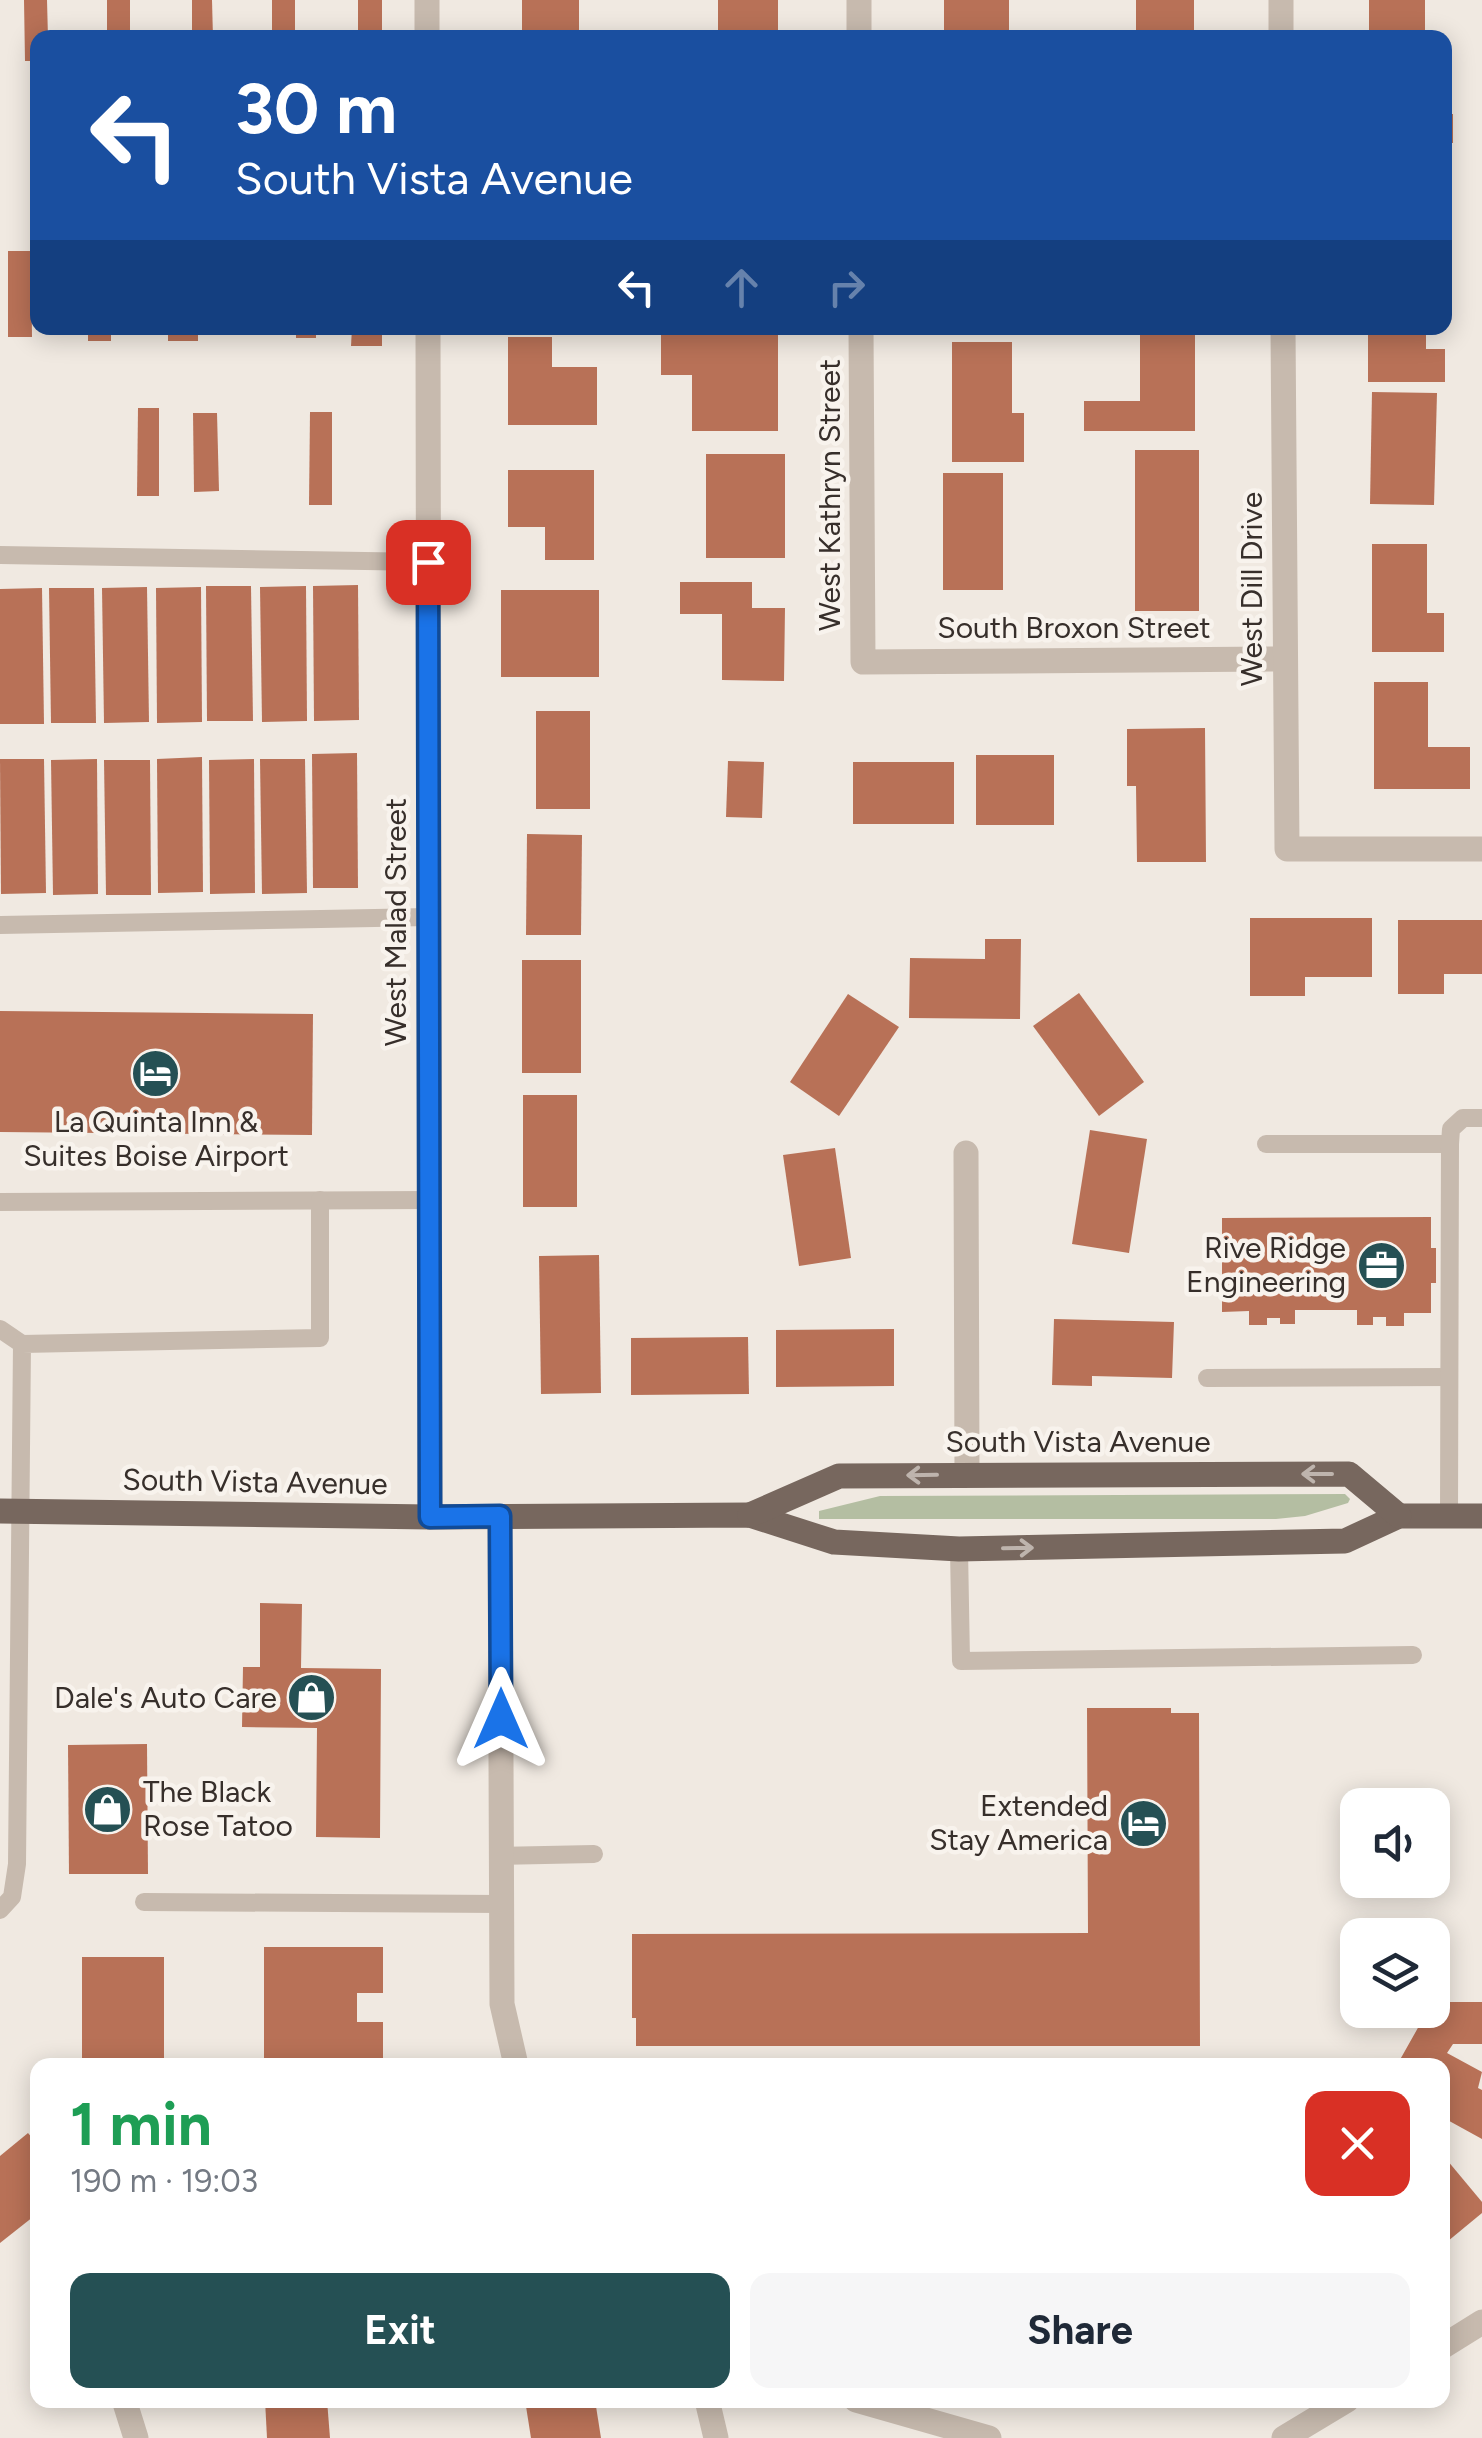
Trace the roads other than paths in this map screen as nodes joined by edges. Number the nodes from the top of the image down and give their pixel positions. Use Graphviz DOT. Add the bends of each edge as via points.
graph roads {
  1 [pos="427,0"];
  2 [pos="859,0"];
  3 [pos="1281,0"];
  4 [pos="427,30"];
  5 [pos="859,30"];
  6 [pos="1281,30"];
  7 [pos="428,335"];
  8 [pos="861,335"];
  9 [pos="1283,335"];
  10 [pos="0,555"];
  11 [pos="428,562"];
  12 [pos="1286,660"];
  13 [pos="863,662"];
  14 [pos="1482,849"];
  15 [pos="428,917"];
  16 [pos="0,925"];
  17 [pos="1482,1118"];
  18 [pos="1266,1144"];
  19 [pos="1450,1144"];
  20 [pos="966,1153"];
  21 [pos="320,1200"];
  22 [pos="429,1200"];
  23 [pos="0,1202"];
  24 [pos="0,1329"];
  25 [pos="22,1344"];
  26 [pos="1207,1378"];
  27 [pos="1449,1378"];
  28 [pos="967,1474"];
  29 [pos="10,1511"];
  30 [pos="750,1514"];
  31 [pos="500,1516"];
  32 [pos="1399,1516"];
  33 [pos="1449,1516"];
  34 [pos="1482,1516"];
  35 [pos="430,1517"];
  36 [pos="959,1549"];
  37 [pos="1412,1655"];
  38 [pos="0,1666"];
  39 [pos="20,1666"];
  40 [pos="594,1854"];
  41 [pos="501,1856"];
  42 [pos="144,1902"];
  43 [pos="501,1904"];
  44 [pos="0,1910"];
  45 [pos="514,2058"];
  46 [pos="1478,2334"];
  47 [pos="1450,2344"];
  48 [pos="127,2408"];
  49 [pos="709,2408"];
  50 [pos="884,2408"];
  51 [pos="1334,2408"];
  52 [pos="136,2438"];
  53 [pos="716,2438"];
  54 [pos="989,2438"];
  55 [pos="1284,2438"];
  1 -- 4 [label="street"];
  2 -- 5 [label="street"];
  3 -- 6 [label="street"];
  7 -- 11 [label="street, West Malad Street"];
  8 -- 13 [label="street, West Kathryn Street"];
  9 -- 12 [label="street, West Dill Drive"];
  10 -- 11 [label="lane"];
  11 -- 15 [label="street, West Malad Street"];
  12 -- 13 [label="street, South Broxon Street"];
  12 -- 14 [label="street, West Dill Drive" via="1287,849"];
  15 -- 16 [label="lane"];
  15 -- 22 [label="street, West Malad Street"];
  17 -- 19 [label="lane" via="1463,1118 1451,1128"];
  18 -- 19 [label="lane"];
  19 -- 27 [label="lane"];
  20 -- 28 [label="street"];
  21 -- 22 [label="lane"];
  21 -- 23 [label="lane"];
  21 -- 25 [label="lane" via="320,1338"];
  22 -- 35 [label="street, West Malad Street"];
  24 -- 25 [label="lane"];
  25 -- 29 [label="lane"];
  26 -- 27 [label="lane"];
  27 -- 33 [label="lane"];
  28 -- 30 [label="main road, South Vista Avenue, one-way" via="838,1476"];
  32 -- 28 [label="main road, South Vista Avenue, one-way" via="1349,1474"];
  29 -- 35 [label="main road, South Vista Avenue"];
  29 -- 39 [label="lane"];
  30 -- 31 [label="main road, South Vista Avenue"];
  30 -- 36 [label="main road, South Vista Avenue" via="834,1542"];
  31 -- 35 [label="main road, South Vista Avenue"];
  31 -- 41 [label="street"];
  32 -- 33 [label="main road, South Vista Avenue"];
  36 -- 32 [label="main road, South Vista Avenue, one-way" via="1346,1541"];
  33 -- 34 [label="main road, South Vista Avenue"];
  36 -- 37 [label="lane" via="961,1661"];
  38 -- 39 [label="lane"];
  39 -- 44 [label="lane" via="18,1864 12,1897"];
  40 -- 41 [label="lane"];
  41 -- 43 [label="street"];
  42 -- 43 [label="lane"];
  43 -- 45 [label="street" via="502,2004"];
  46 -- 47 [label="street"];
  48 -- 52 [label="street"];
  49 -- 53 [label="street"];
  50 -- 54 [label="street"];
  51 -- 55 [label="street"];
}
